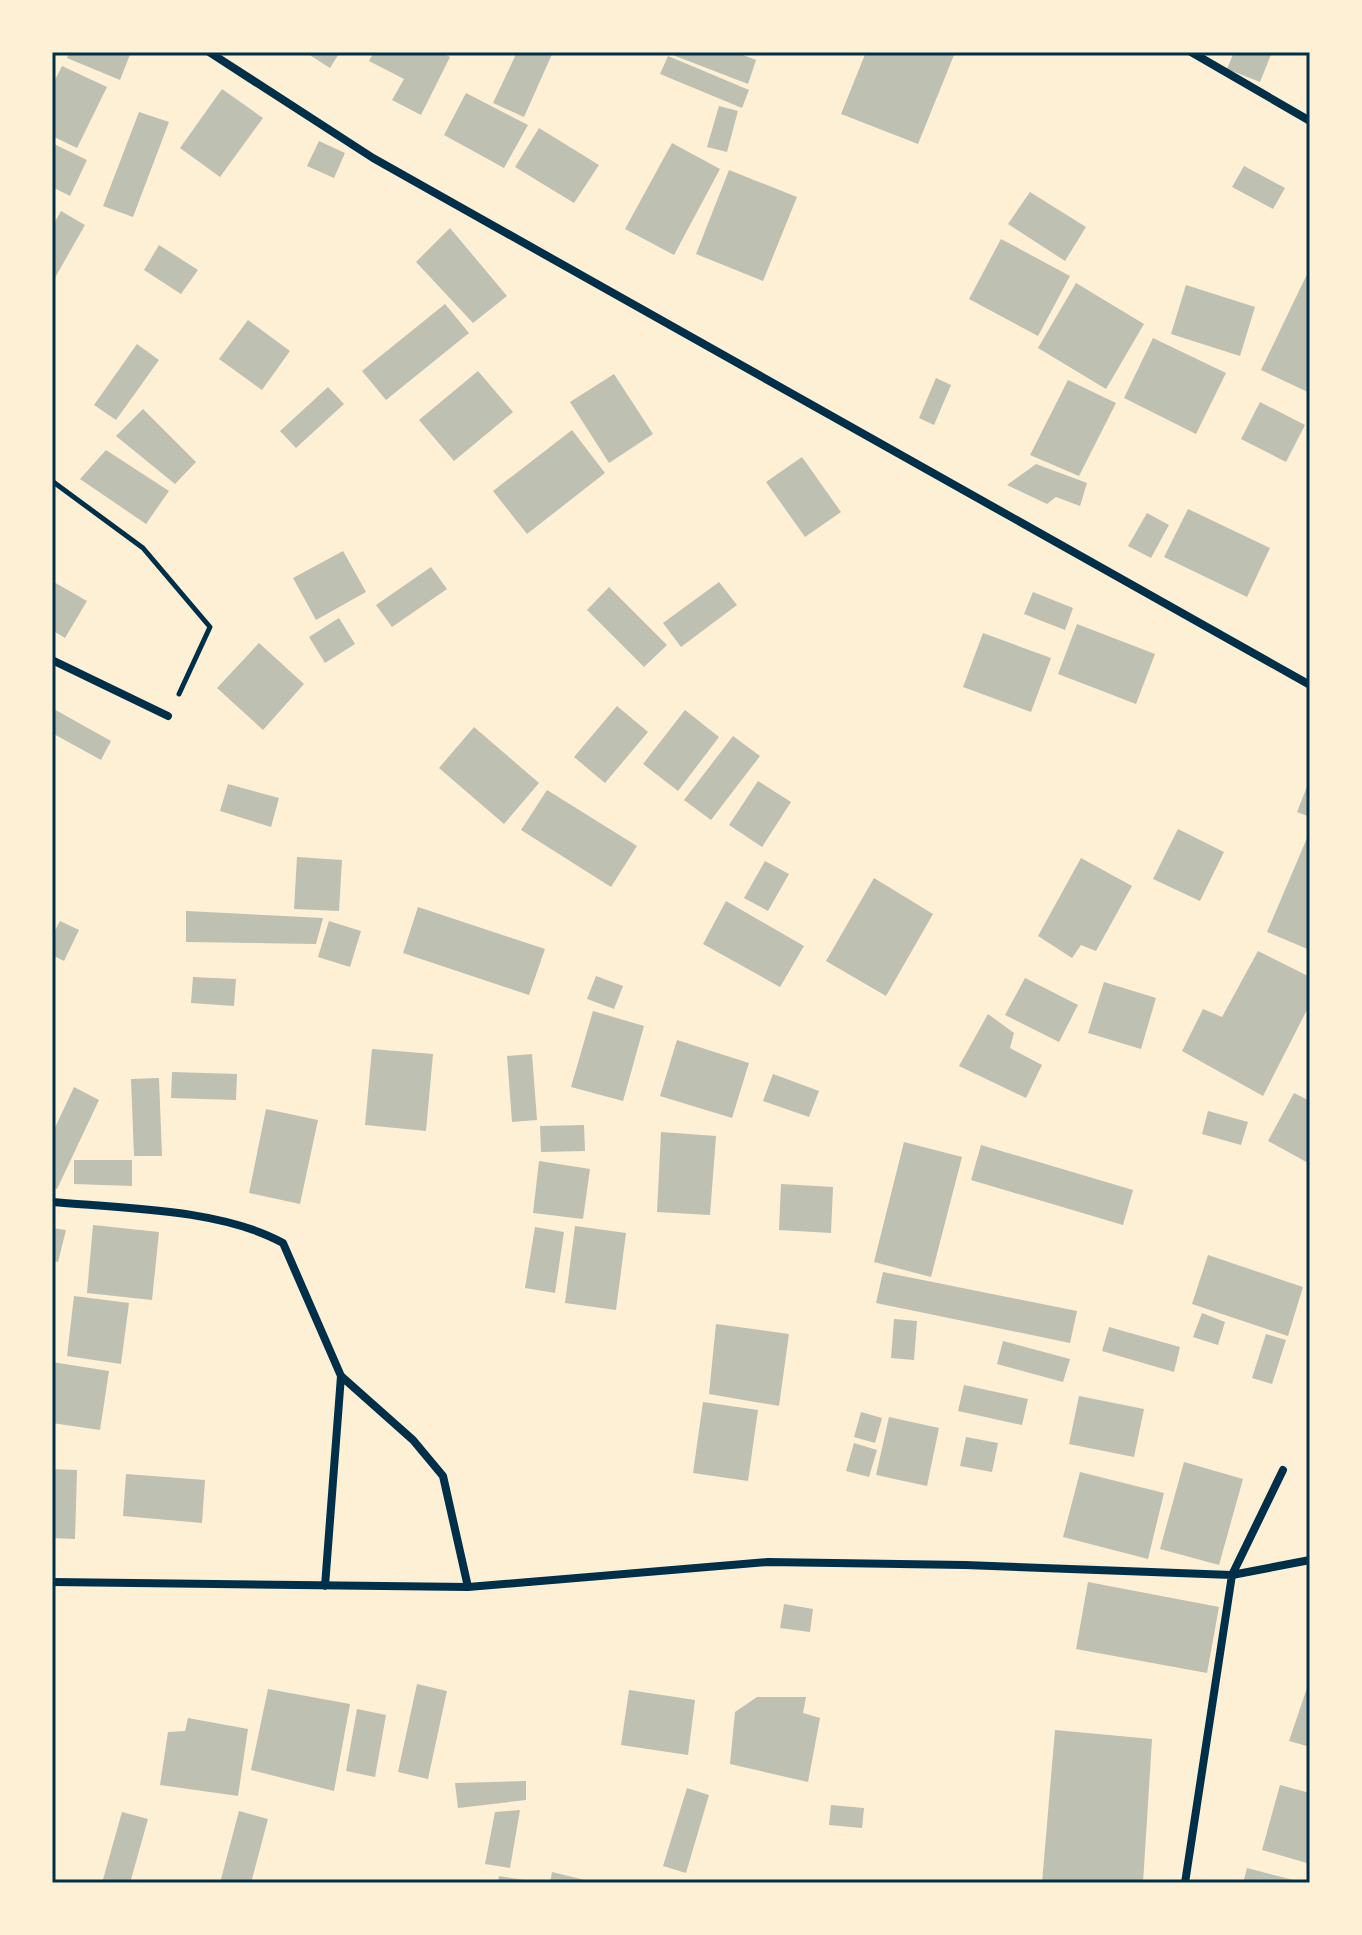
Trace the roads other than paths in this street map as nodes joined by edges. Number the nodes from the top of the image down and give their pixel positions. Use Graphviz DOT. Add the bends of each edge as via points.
graph roads {
  1 [pos="209,52"];
  2 [pos="1191,52"];
  3 [pos="1310,121"];
  4 [pos="52,660"];
  5 [pos="1310,685"];
  6 [pos="168,716"];
  7 [pos="52,1202"];
  8 [pos="341,1376"];
  9 [pos="1283,1470"];
  10 [pos="1310,1560"];
  11 [pos="1232,1575"];
  12 [pos="52,1582"];
  13 [pos="325,1586"];
  14 [pos="468,1587"];
  15 [pos="1185,1883"];
  1 -- 5 [label="street" via="373,158"];
  2 -- 3 [label="street"];
  4 -- 6 [label="street"];
  7 -- 8 [label="street" via="193,1215 266,1233 283,1243"];
  8 -- 13 [label="street"];
  8 -- 14 [label="street" via="413,1440 443,1476"];
  9 -- 11 [label="street"];
  10 -- 11 [label="street"];
  11 -- 14 [label="street" via="768,1562"];
  11 -- 15 [label="street"];
  12 -- 13 [label="street"];
  13 -- 14 [label="street"];
}
